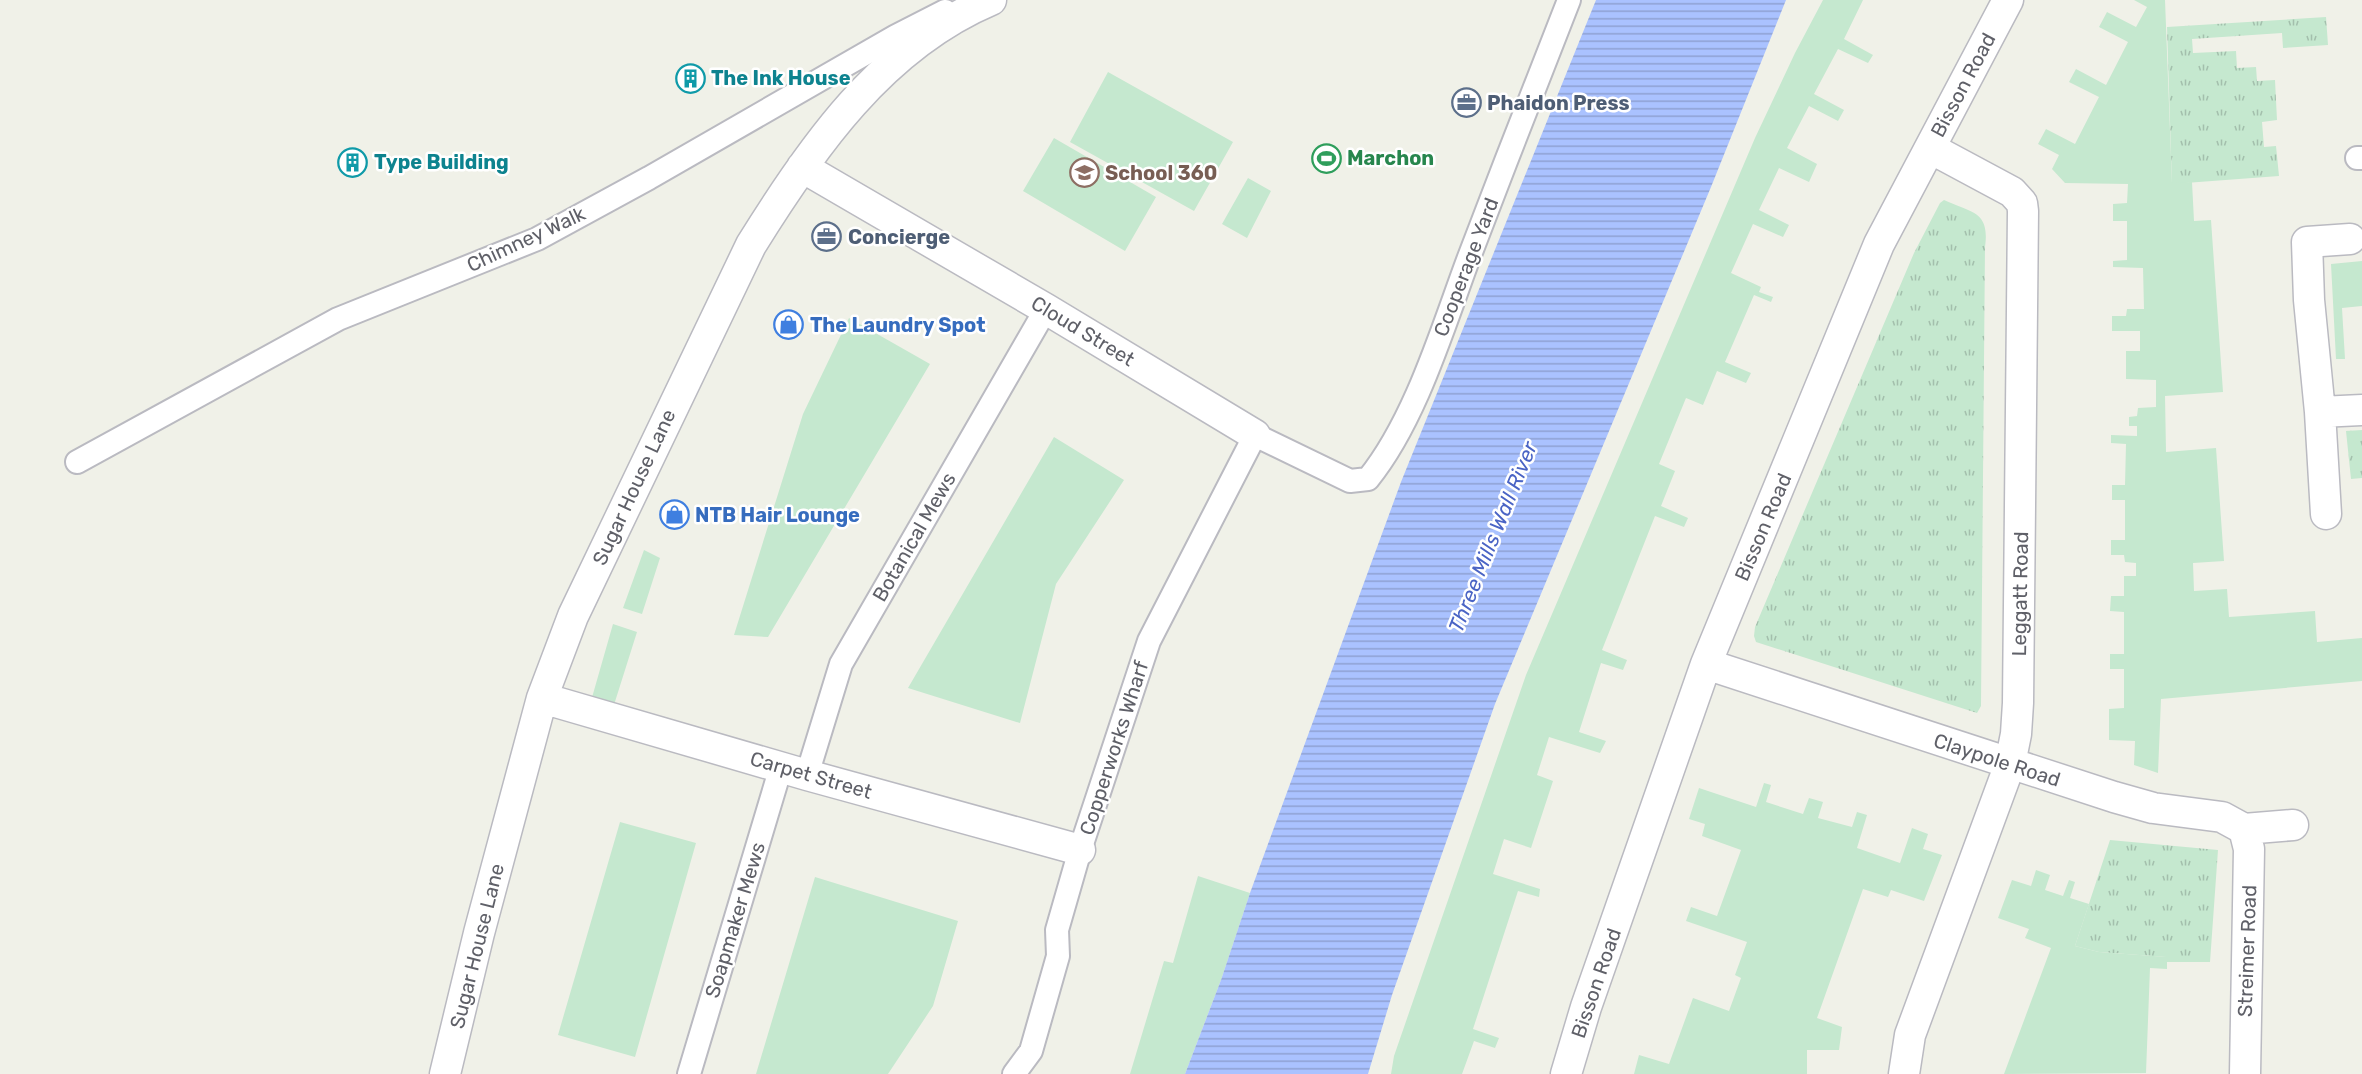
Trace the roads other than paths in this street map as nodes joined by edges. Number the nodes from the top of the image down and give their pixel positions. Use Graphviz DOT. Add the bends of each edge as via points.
graph roads {
  1 [pos="1569,0"];
  2 [pos="2008,0"];
  3 [pos="981,1"];
  4 [pos="1930,148"];
  5 [pos="802,167"];
  6 [pos="2350,240"];
  7 [pos="1046,309"];
  8 [pos="2362,410"];
  9 [pos="2320,412"];
  10 [pos="1255,435"];
  11 [pos="77,462"];
  12 [pos="1368,479"];
  13 [pos="2326,514"];
  14 [pos="1706,664"];
  15 [pos="542,698"];
  16 [pos="2010,764"];
  17 [pos="794,771"];
  18 [pos="2293,825"];
  19 [pos="2244,829"];
  20 [pos="1080,850"];
  21 [pos="445,1074"];
  22 [pos="689,1074"];
  23 [pos="1014,1074"];
  24 [pos="1566,1074"];
  25 [pos="1904,1074"];
  26 [pos="2245,1074"];
  1 -- 12 [label="street, Cooperage Yard" via="1409,409 1384,459"];
  2 -- 4 [label="street, Bisson Road"];
  3 -- 5 [label="street, Sugar House Lane" via="911,47 846,110"];
  3 -- 11 [label="street, Chimney Walk" via="896,36 537,239 338,319"];
  4 -- 14 [label="street, Bisson Road" via="1879,244"];
  4 -- 16 [label="street, Leggatt Road" via="2012,192 2022,203 2018,704"];
  5 -- 7 [label="street, Cloud Street"];
  5 -- 15 [label="street, Sugar House Lane" via="751,245 724,298 573,616"];
  6 -- 9 [label="street" via="2307,242"];
  7 -- 10 [label="street, Cloud Street"];
  7 -- 17 [label="street, Botanical Mews" via="841,664"];
  8 -- 9 [label="street"];
  9 -- 13 [label="street"];
  10 -- 12 [label="street, Cloud Street" via="1350,481"];
  10 -- 20 [label="street, Copperworks Wharf" via="1149,641"];
  14 -- 16 [label="street, Claypole Road"];
  14 -- 24 [label="street, Bisson Road"];
  15 -- 17 [label="street, Carpet Street"];
  15 -- 21 [label="street, Sugar House Lane"];
  16 -- 19 [label="street, Claypole Road" via="2152,808 2222,817"];
  16 -- 25 [label="street, Leggatt Road" via="1910,1035"];
  17 -- 20 [label="street, Carpet Street"];
  17 -- 22 [label="street, Soapmaker Mews"];
  18 -- 19 [label="street, Claypole Road"];
  19 -- 26 [label="street, Streimer Road" via="2249,849"];
  20 -- 23 [label="street, Copperworks Wharf" via="1057,930 1058,956 1031,1051"];
}
